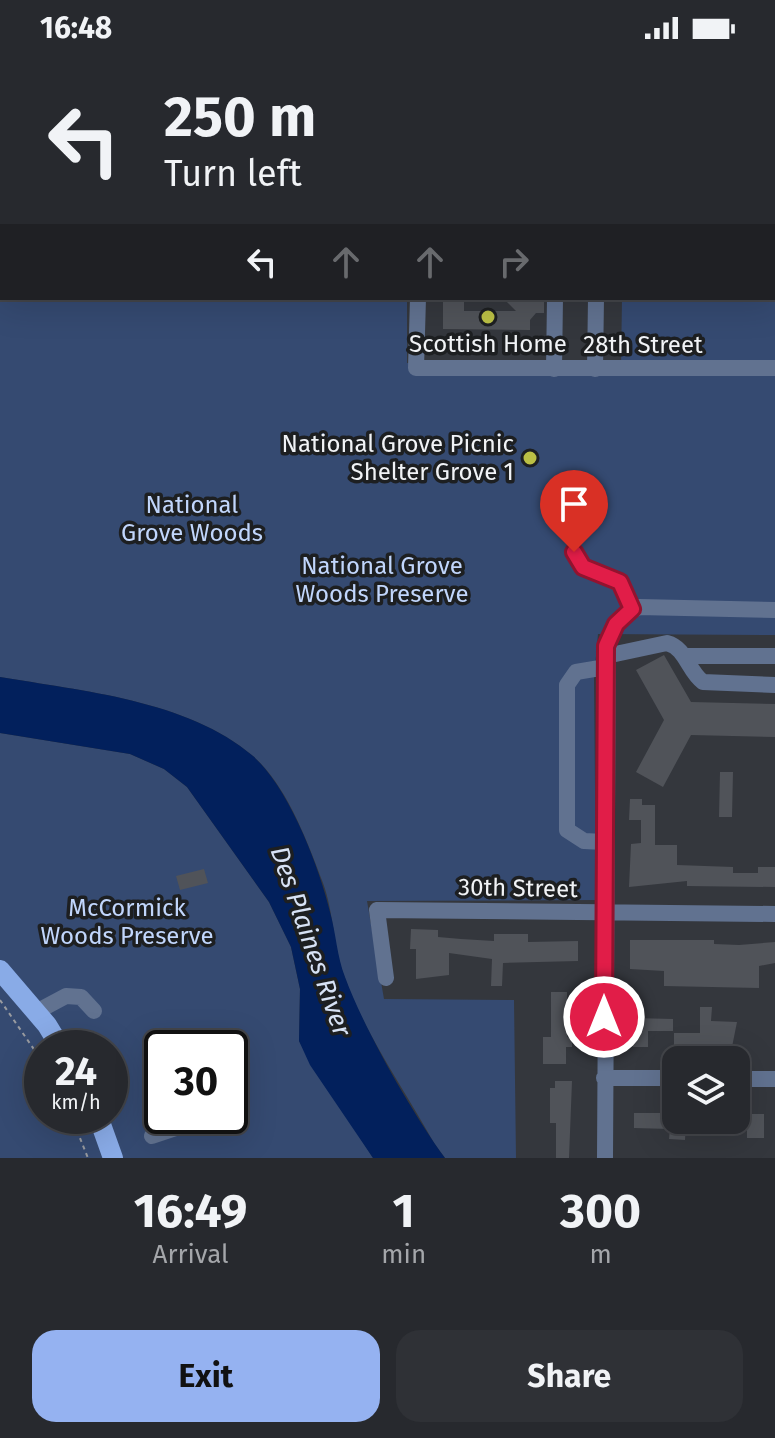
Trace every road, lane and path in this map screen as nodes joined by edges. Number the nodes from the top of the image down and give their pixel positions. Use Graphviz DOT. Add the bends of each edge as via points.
graph roads {
  1 [pos="418,300"];
  2 [pos="555,300"];
  3 [pos="596,300"];
  4 [pos="775,368"];
  5 [pos="554,369"];
  6 [pos="595,369"];
  7 [pos="574,552"];
  8 [pos="632,609"];
  9 [pos="775,610"];
  10 [pos="684,656"];
  11 [pos="775,656"];
  12 [pos="606,661"];
  13 [pos="775,685"];
  14 [pos="604,842"];
  15 [pos="604,914"];
  16 [pos="775,914"];
  17 [pos="0,970"];
  18 [pos="386,978"];
  19 [pos="0,1000"];
  20 [pos="94,1011"];
  21 [pos="36,1012"];
  22 [pos="48,1030"];
  23 [pos="24,1035"];
  24 [pos="604,1078"];
  25 [pos="662,1078"];
  26 [pos="750,1079"];
  27 [pos="775,1079"];
  28 [pos="78,1134"];
  29 [pos="104,1134"];
  30 [pos="158,1134"];
  31 [pos="152,1136"];
  32 [pos="88,1158"];
  33 [pos="113,1158"];
  34 [pos="605,1158"];
  1 -- 5 [label="street, 28th Street" via="416,368"];
  2 -- 5 [label="street"];
  3 -- 6 [label="street"];
  4 -- 6 [label="street, 28th Street"];
  5 -- 6 [label="street, 28th Street"];
  7 -- 8 [label="street" via="583,567 620,582"];
  8 -- 9 [label="street"];
  8 -- 12 [label="street" via="611,631"];
  10 -- 11 [label="street"];
  10 -- 12 [label="street" via="667,643"];
  10 -- 13 [label="street" via="703,682"];
  12 -- 14 [label="street"];
  12 -- 14 [label="street" via="576,672 567,685 565,809 567,830 575,838"];
  14 -- 15 [label="street"];
  15 -- 16 [label="street, 30th Street"];
  15 -- 18 [label="street, 30th Street" via="377,910"];
  15 -- 24 [label="street"];
  17 -- 21 [label="main road"];
  19 -- 23 [label="path"];
  20 -- 21 [label="street" via="81,997 66,996"];
  21 -- 22 [label="main road"];
  24 -- 25 [label="street"];
  24 -- 34 [label="street"];
  26 -- 27 [label="street"];
  28 -- 32 [label="path"];
  29 -- 33 [label="main road"];
  30 -- 31 [label="street"];
}
